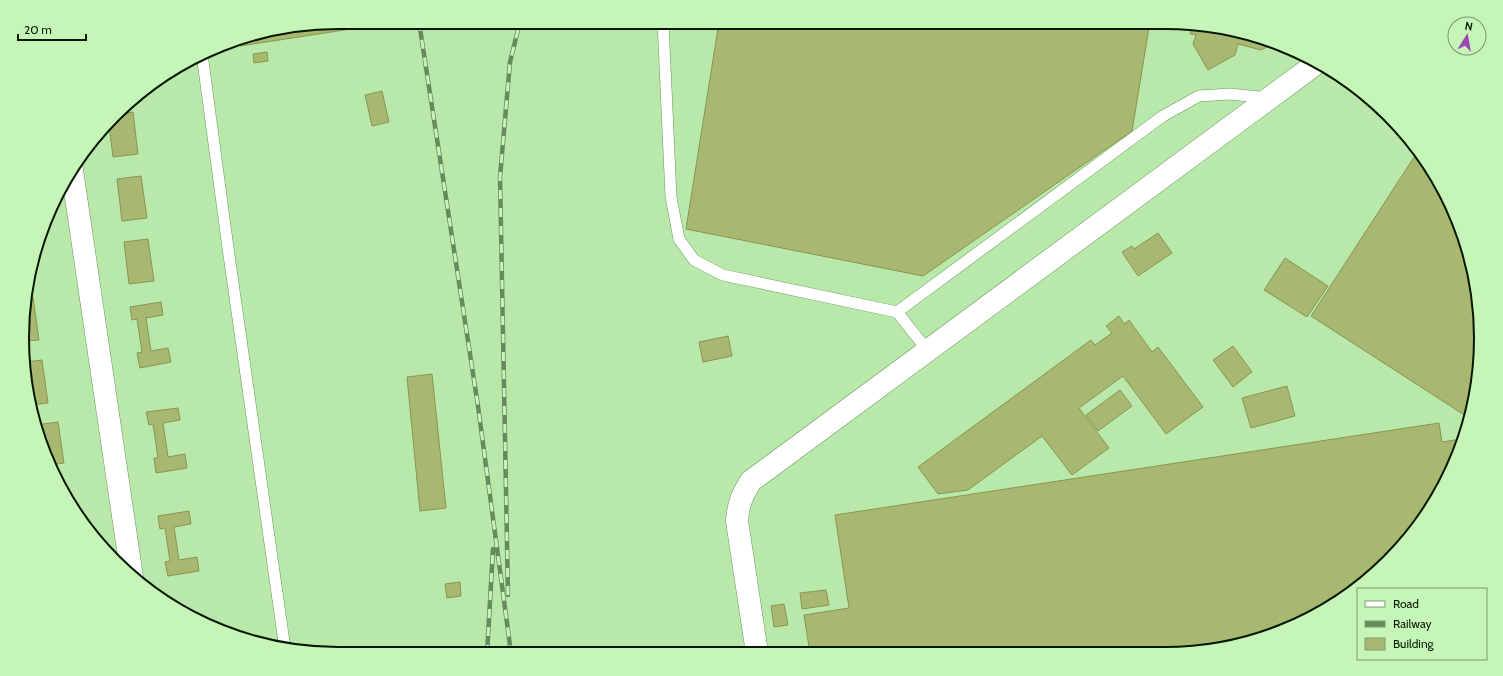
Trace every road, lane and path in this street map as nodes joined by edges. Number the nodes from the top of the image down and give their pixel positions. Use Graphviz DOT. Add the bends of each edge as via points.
graph roads {
  1 [pos="663,29"];
  2 [pos="203,60"];
  3 [pos="1312,66"];
  4 [pos="1268,98"];
  5 [pos="73,178"];
  6 [pos="897,312"];
  7 [pos="928,351"];
  8 [pos="130,566"];
  9 [pos="284,642"];
  10 [pos="756,647"];
  1 -- 6 [label="lane" via="671,197 678,239 694,260 724,275"];
  2 -- 9 [label="lane"];
  3 -- 4 [label="street"];
  4 -- 6 [label="lane" via="1230,94 1199,96 1163,116"];
  4 -- 7 [label="street"];
  5 -- 8 [label="street"];
  6 -- 7 [label="lane"];
  7 -- 10 [label="street" via="751,481 742,494 737,521"];
}
